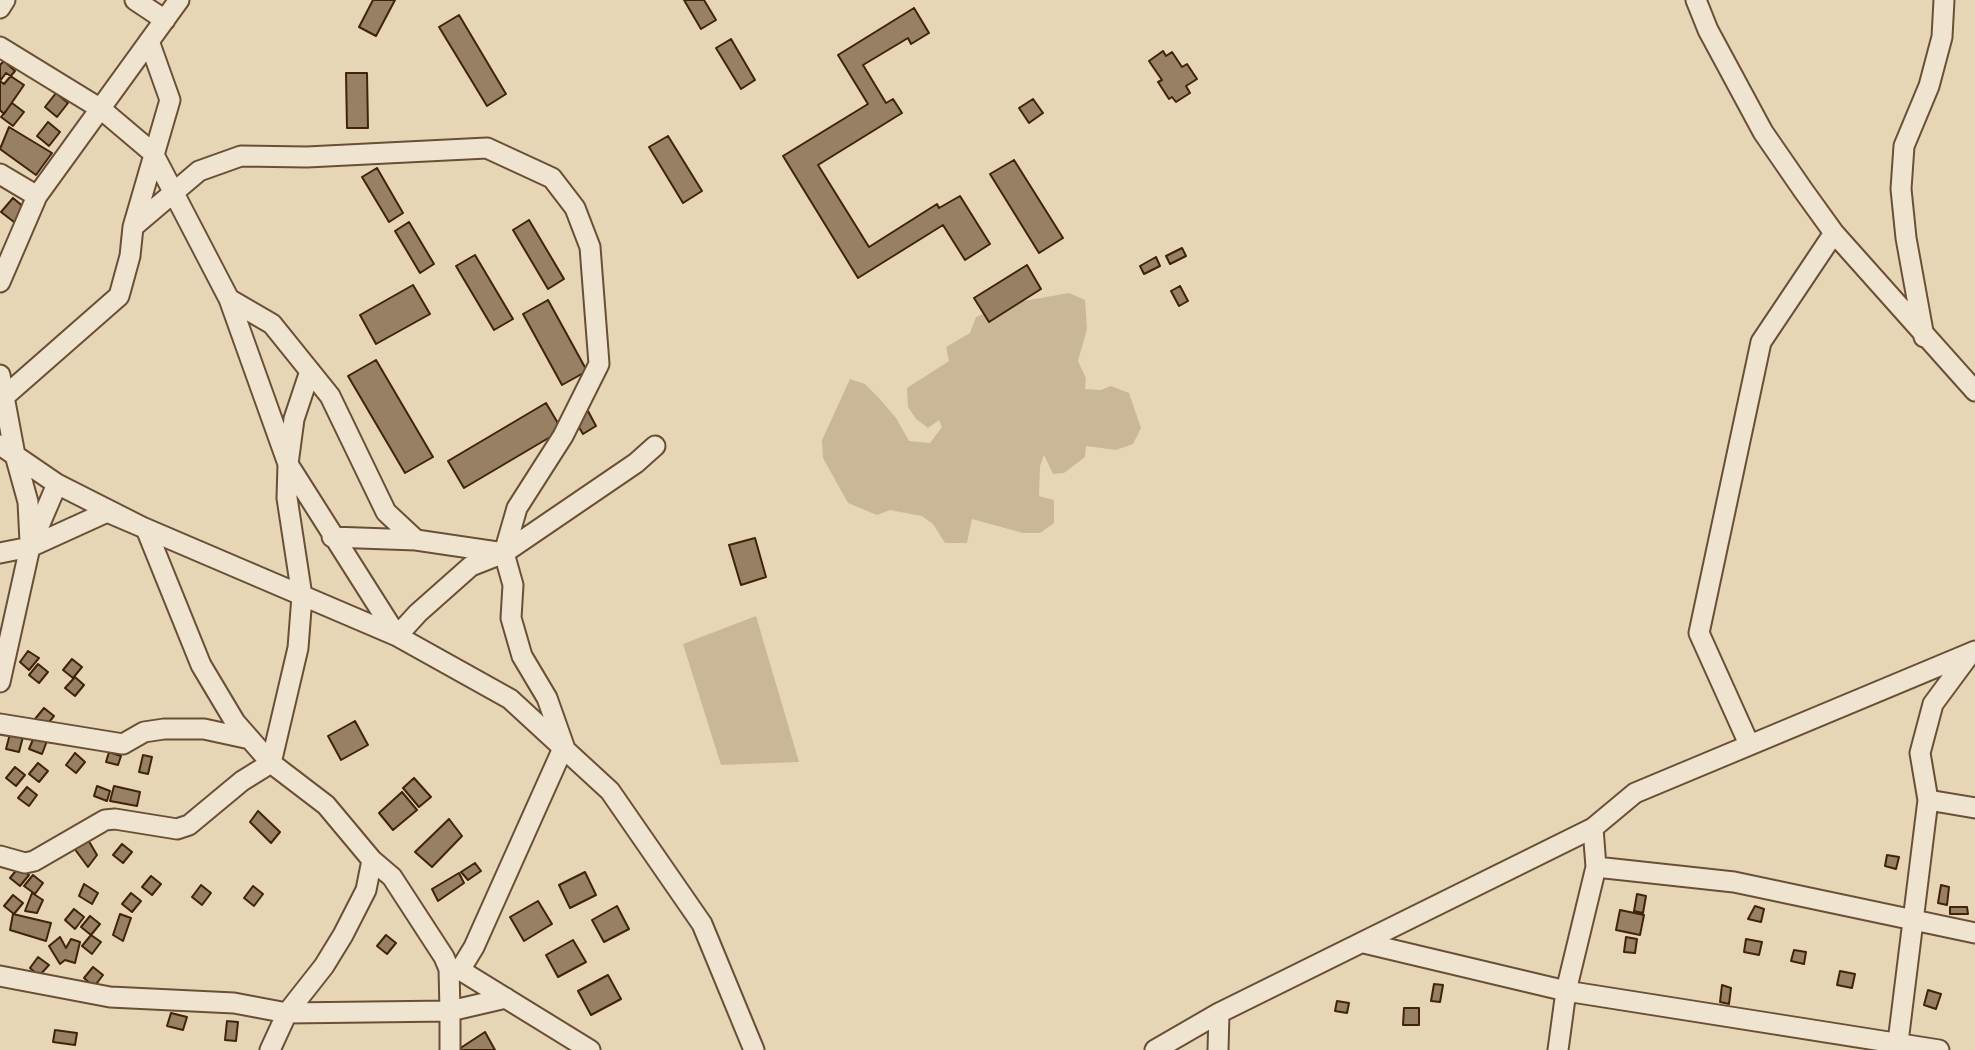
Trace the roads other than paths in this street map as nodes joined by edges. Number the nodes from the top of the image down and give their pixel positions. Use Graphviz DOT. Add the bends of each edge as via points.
graph roads {
  1 [pos="5,0"];
  2 [pos="135,0"];
  3 [pos="179,0"];
  4 [pos="1696,0"];
  5 [pos="1944,0"];
  6 [pos="0,8"];
  7 [pos="165,20"];
  8 [pos="149,41"];
  9 [pos="0,47"];
  10 [pos="101,108"];
  11 [pos="153,153"];
  12 [pos="0,174"];
  13 [pos="175,191"];
  14 [pos="37,195"];
  15 [pos="132,227"];
  16 [pos="1834,233"];
  17 [pos="0,282"];
  18 [pos="229,299"];
  19 [pos="1924,338"];
  20 [pos="310,371"];
  21 [pos="0,375"];
  22 [pos="1975,391"];
  23 [pos="5,396"];
  24 [pos="655,446"];
  25 [pos="8,450"];
  26 [pos="288,464"];
  27 [pos="57,484"];
  28 [pos="107,512"];
  29 [pos="332,537"];
  30 [pos="416,540"];
  31 [pos="30,547"];
  32 [pos="0,552"];
  33 [pos="504,553"];
  34 [pos="302,596"];
  35 [pos="397,636"];
  36 [pos="1973,652"];
  37 [pos="0,682"];
  38 [pos="0,724"];
  39 [pos="250,739"];
  40 [pos="1749,744"];
  41 [pos="564,746"];
  42 [pos="271,763"];
  43 [pos="1928,800"];
  44 [pos="1975,808"];
  45 [pos="1593,828"];
  46 [pos="0,856"];
  47 [pos="372,860"];
  48 [pos="1596,867"];
  49 [pos="1912,922"];
  50 [pos="1975,933"];
  51 [pos="1364,943"];
  52 [pos="454,970"];
  53 [pos="0,976"];
  54 [pos="1566,992"];
  55 [pos="506,999"];
  56 [pos="450,1011"];
  57 [pos="286,1013"];
  58 [pos="1219,1013"];
  59 [pos="1897,1047"];
  60 [pos="270,1050"];
  61 [pos="450,1050"];
  62 [pos="590,1050"];
  63 [pos="754,1050"];
  64 [pos="1156,1050"];
  65 [pos="1218,1050"];
  66 [pos="1558,1050"];
  67 [pos="1939,1050"];
  1 -- 6 [label="street"];
  2 -- 7 [label="street"];
  3 -- 7 [label="street"];
  4 -- 16 [label="street" via="1763,132"];
  5 -- 19 [label="street" via="1942,37 1905,146 1901,189"];
  7 -- 8 [label="street"];
  8 -- 10 [label="street"];
  8 -- 11 [label="street" via="170,100"];
  9 -- 10 [label="street"];
  10 -- 11 [label="street"];
  10 -- 14 [label="street"];
  11 -- 13 [label="street"];
  11 -- 15 [label="street"];
  12 -- 14 [label="street"];
  13 -- 15 [label="street"];
  13 -- 18 [label="street"];
  13 -- 33 [label="street" via="199,171 241,156 307,157 438,148 487,148 552,178 575,208 590,247 599,364 563,436 517,508"];
  14 -- 17 [label="street"];
  15 -- 23 [label="street" via="119,296"];
  16 -- 19 [label="street"];
  16 -- 40 [label="street" via="1761,342 1699,633"];
  18 -- 20 [label="street" via="272,324"];
  18 -- 26 [label="street"];
  19 -- 22 [label="street"];
  20 -- 26 [label="street" via="294,419"];
  20 -- 30 [label="street" via="330,396 386,512"];
  21 -- 23 [label="street"];
  23 -- 25 [label="street"];
  24 -- 33 [label="street"];
  25 -- 27 [label="street"];
  25 -- 31 [label="street" via="28,502"];
  26 -- 29 [label="street"];
  26 -- 34 [label="street" via="287,498"];
  27 -- 28 [label="street"];
  27 -- 31 [label="street"];
  28 -- 31 [label="street"];
  28 -- 34 [label="street"];
  28 -- 39 [label="street" via="146,529 201,665"];
  29 -- 30 [label="street"];
  29 -- 35 [label="street"];
  30 -- 33 [label="street"];
  31 -- 32 [label="street"];
  31 -- 37 [label="street"];
  33 -- 35 [label="street" via="471,566"];
  33 -- 41 [label="street" via="513,585 511,618 522,656 547,698"];
  34 -- 35 [label="street"];
  34 -- 42 [label="street" via="298,648"];
  35 -- 41 [label="street" via="510,699"];
  36 -- 40 [label="street"];
  36 -- 43 [label="street" via="1933,704 1920,753"];
  38 -- 39 [label="street" via="123,744 144,732 164,729 204,729"];
  39 -- 42 [label="street"];
  40 -- 45 [label="street" via="1635,793"];
  41 -- 52 [label="street" via="474,947"];
  41 -- 63 [label="street" via="610,791 702,924"];
  42 -- 46 [label="street" via="189,825 177,829 105,820 34,861"];
  42 -- 47 [label="street" via="326,805"];
  43 -- 44 [label="street"];
  43 -- 49 [label="street"];
  45 -- 48 [label="street"];
  45 -- 51 [label="street"];
  47 -- 52 [label="street" via="392,877"];
  47 -- 57 [label="street" via="366,890 343,935"];
  48 -- 49 [label="street" via="1734,883"];
  48 -- 54 [label="street"];
  49 -- 50 [label="street"];
  49 -- 59 [label="street"];
  51 -- 54 [label="street"];
  51 -- 58 [label="street"];
  52 -- 55 [label="street"];
  52 -- 56 [label="street"];
  53 -- 57 [label="street" via="110,997 234,1003"];
  54 -- 59 [label="street"];
  54 -- 66 [label="street"];
  55 -- 56 [label="street"];
  55 -- 62 [label="street"];
  56 -- 57 [label="street"];
  56 -- 61 [label="street"];
  57 -- 60 [label="street"];
  58 -- 64 [label="street"];
  58 -- 65 [label="street"];
  59 -- 67 [label="street"];
}
